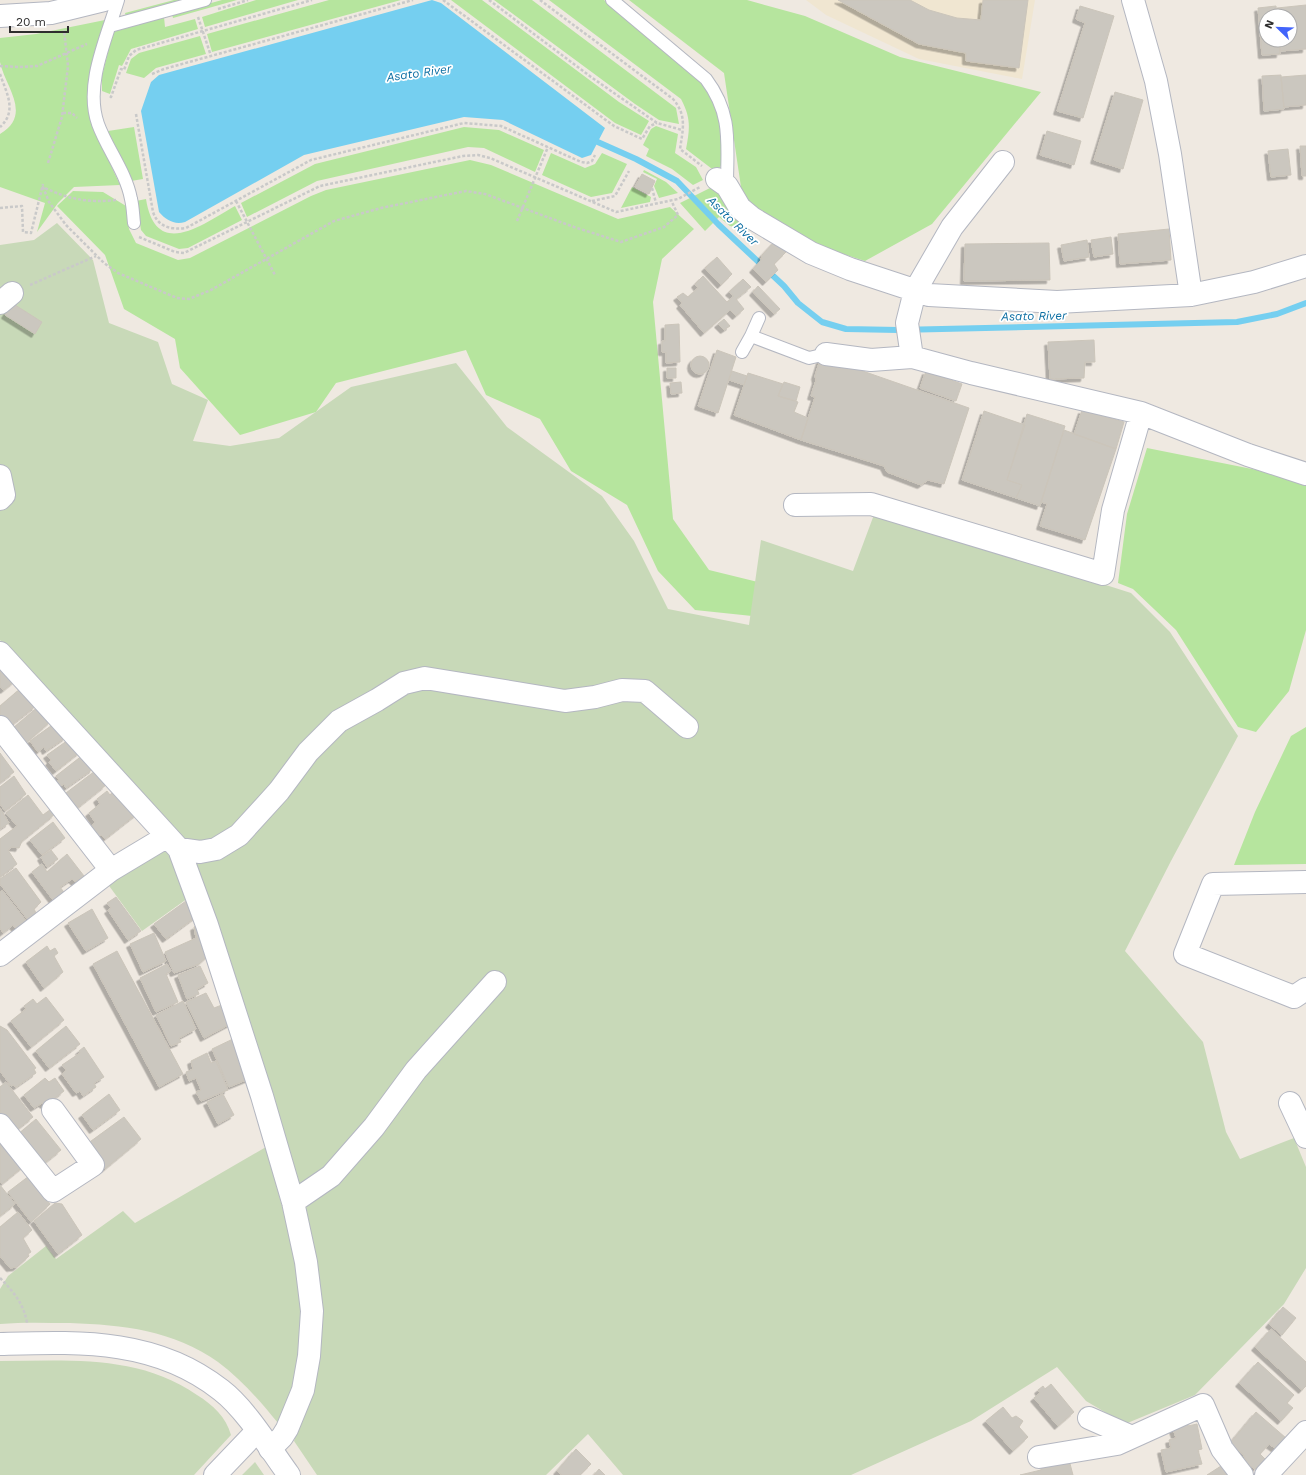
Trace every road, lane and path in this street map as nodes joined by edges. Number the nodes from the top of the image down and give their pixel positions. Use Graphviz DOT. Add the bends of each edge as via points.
graph roads {
  1 [pos="104,0"];
  2 [pos="118,0"];
  3 [pos="205,0"];
  4 [pos="312,0"];
  5 [pos="413,0"];
  6 [pos="444,0"];
  7 [pos="489,0"];
  8 [pos="540,0"];
  9 [pos="612,0"];
  10 [pos="1133,0"];
  11 [pos="62,10"];
  12 [pos="198,15"];
  13 [pos="0,16"];
  14 [pos="110,26"];
  15 [pos="202,32"];
  16 [pos="106,39"];
  17 [pos="66,52"];
  18 [pos="211,56"];
  19 [pos="0,66"];
  20 [pos="0,74"];
  21 [pos="152,74"];
  22 [pos="94,91"];
  23 [pos="63,113"];
  24 [pos="136,114"];
  25 [pos="77,118"];
  26 [pos="657,123"];
  27 [pos="0,127"];
  28 [pos="682,130"];
  29 [pos="548,147"];
  30 [pos="595,155"];
  31 [pos="1003,162"];
  32 [pos="48,163"];
  33 [pos="629,171"];
  34 [pos="535,178"];
  35 [pos="716,184"];
  36 [pos="43,185"];
  37 [pos="652,188"];
  38 [pos="119,200"];
  39 [pos="671,200"];
  40 [pos="236,201"];
  41 [pos="591,201"];
  42 [pos="656,203"];
  43 [pos="0,208"];
  44 [pos="523,208"];
  45 [pos="517,221"];
  46 [pos="247,222"];
  47 [pos="134,223"];
  48 [pos="96,256"];
  49 [pos="266,259"];
  50 [pos="1306,266"];
  51 [pos="275,275"];
  52 [pos="915,291"];
  53 [pos="1191,295"];
  54 [pos="6,298"];
  55 [pos="759,318"];
  56 [pos="751,336"];
  57 [pos="910,341"];
  58 [pos="742,352"];
  59 [pos="826,354"];
  60 [pos="1141,413"];
  61 [pos="1306,474"];
  62 [pos="0,476"];
  63 [pos="0,499"];
  64 [pos="795,505"];
  65 [pos="0,653"];
  66 [pos="687,726"];
  67 [pos="0,727"];
  68 [pos="172,843"];
  69 [pos="112,870"];
  70 [pos="1306,882"];
  71 [pos="0,954"];
  72 [pos="496,982"];
  73 [pos="1306,989"];
  74 [pos="1290,1103"];
  75 [pos="53,1110"];
  76 [pos="0,1125"];
  77 [pos="1306,1137"];
  78 [pos="293,1202"];
  79 [pos="0,1278"];
  80 [pos="31,1343"];
  81 [pos="0,1344"];
  82 [pos="1090,1418"];
  83 [pos="256,1431"];
  84 [pos="1306,1432"];
  85 [pos="1132,1437"];
  86 [pos="270,1449"];
  87 [pos="1039,1457"];
  88 [pos="215,1475"];
  89 [pos="289,1475"];
  90 [pos="1242,1475"];
  91 [pos="1266,1475"];
  1 -- 11 [label="street"];
  2 -- 14 [label="lane"];
  3 -- 14 [label="lane"];
  4 -- 15 [label="path"];
  5 -- 18 [label="path"];
  6 -- 26 [label="path" via="614,126 642,139 650,126"];
  7 -- 26 [label="path" via="607,89"];
  8 -- 28 [label="path" via="674,99 683,114"];
  9 -- 35 [label="lane" via="706,79 716,92 728,127"];
  10 -- 53 [label="street" via="1159,96"];
  11 -- 13 [label="street"];
  11 -- 17 [label="path"];
  12 -- 15 [label="path"];
  14 -- 16 [label="lane"];
  15 -- 18 [label="path"];
  15 -- 22 [label="path" via="136,50 129,56 124,70 121,69 111,97"];
  16 -- 17 [label="path" via="81,45"];
  16 -- 22 [label="lane" via="99,60"];
  17 -- 19 [label="path" via="37,66"];
  17 -- 23 [label="path" via="68,66"];
  18 -- 21 [label="path"];
  20 -- 27 [label="path" via="10,105 8,117"];
  22 -- 47 [label="lane" via="98,123 126,184 131,198"];
  23 -- 25 [label="path" via="72,114"];
  23 -- 32 [label="path"];
  24 -- 40 [label="path" via="149,196 155,219 160,224 172,229 186,228"];
  26 -- 28 [label="path"];
  28 -- 35 [label="path" via="680,149"];
  29 -- 30 [label="path" via="581,162 592,161"];
  29 -- 34 [label="path"];
  29 -- 40 [label="path" via="501,126 464,123 311,160"];
  31 -- 52 [label="street" via="952,227"];
  33 -- 41 [label="path" via="616,196"];
  34 -- 41 [label="path"];
  34 -- 44 [label="path"];
  34 -- 46 [label="path" via="490,158 478,155 463,156 320,186"];
  35 -- 39 [label="path"];
  35 -- 52 [label="street" via="752,218 811,253"];
  36 -- 38 [label="path" via="62,196 99,202"];
  36 -- 43 [label="path" via="31,233 23,232 22,206"];
  36 -- 48 [label="path" via="49,202 66,225"];
  37 -- 42 [label="path"];
  39 -- 42 [label="path"];
  39 -- 44 [label="path" via="678,215 664,227 621,242"];
  40 -- 46 [label="path"];
  41 -- 42 [label="path" via="616,212"];
  44 -- 45 [label="path"];
  44 -- 49 [label="path" via="485,194 466,191 334,221"];
  46 -- 47 [label="path" via="184,253 140,238"];
  46 -- 49 [label="path"];
  48 -- 49 [label="path" via="118,273 177,298 189,299 212,290"];
  48 -- 54 [label="path"];
  49 -- 51 [label="path"];
  50 -- 53 [label="street" via="1254,282"];
  52 -- 53 [label="street" via="929,295 1057,302"];
  52 -- 57 [label="street"];
  55 -- 56 [label="lane"];
  56 -- 58 [label="lane"];
  56 -- 59 [label="lane" via="809,358"];
  57 -- 59 [label="street" via="871,360"];
  57 -- 60 [label="street" via="978,375"];
  60 -- 61 [label="street" via="1248,455"];
  60 -- 64 [label="street" via="1113,510 1103,574 871,504"];
  62 -- 63 [label="street" via="4,495"];
  65 -- 68 [label="street"];
  66 -- 68 [label="street" via="645,691 634,689 565,701 425,678 404,683 339,721 308,752 279,792 239,835 216,849 200,852"];
  67 -- 69 [label="street"];
  68 -- 69 [label="street"];
  68 -- 78 [label="street" via="212,940"];
  69 -- 71 [label="street"];
  70 -- 73 [label="street" via="1213,884 1186,954 1294,997"];
  72 -- 78 [label="street" via="416,1070 374,1127 331,1176"];
  74 -- 77 [label="street"];
  75 -- 76 [label="street" via="93,1165 54,1192"];
  78 -- 86 [label="street" via="306,1262 312,1311 309,1356 303,1390 290,1423 282,1437"];
  79 -- 80 [label="path" via="12,1290 25,1311"];
  80 -- 81 [label="street"];
  80 -- 83 [label="street" via="115,1345 168,1359 195,1372 222,1390"];
  82 -- 85 [label="street"];
  83 -- 86 [label="street"];
  83 -- 88 [label="street"];
  84 -- 91 [label="street"];
  85 -- 87 [label="street" via="1117,1444"];
  85 -- 90 [label="street" via="1203,1405 1222,1449"];
  86 -- 89 [label="street"];
}
